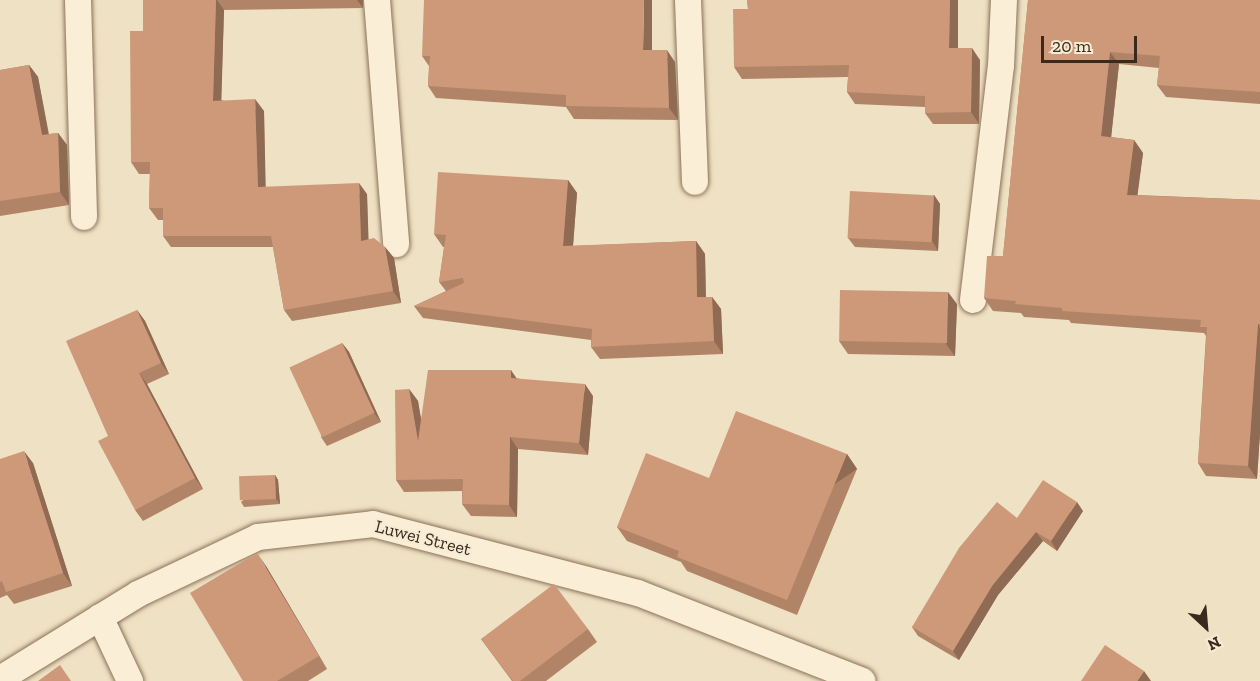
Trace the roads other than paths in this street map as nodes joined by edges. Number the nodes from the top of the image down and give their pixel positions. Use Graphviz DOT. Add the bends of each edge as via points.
graph roads {
  1 [pos="78,0"];
  2 [pos="377,0"];
  3 [pos="688,0"];
  4 [pos="1004,0"];
  5 [pos="695,182"];
  6 [pos="84,217"];
  7 [pos="396,244"];
  8 [pos="973,300"];
  9 [pos="99,617"];
  10 [pos="0,679"];
  11 [pos="130,681"];
  12 [pos="862,681"];
  1 -- 6 [label="street"];
  2 -- 7 [label="street"];
  3 -- 5 [label="street"];
  4 -- 8 [label="street" via="1001,66"];
  9 -- 10 [label="street, Luwei Street"];
  9 -- 11 [label="street"];
  9 -- 12 [label="street, Luwei Street" via="138,594 258,537 373,524 638,593"];
}
